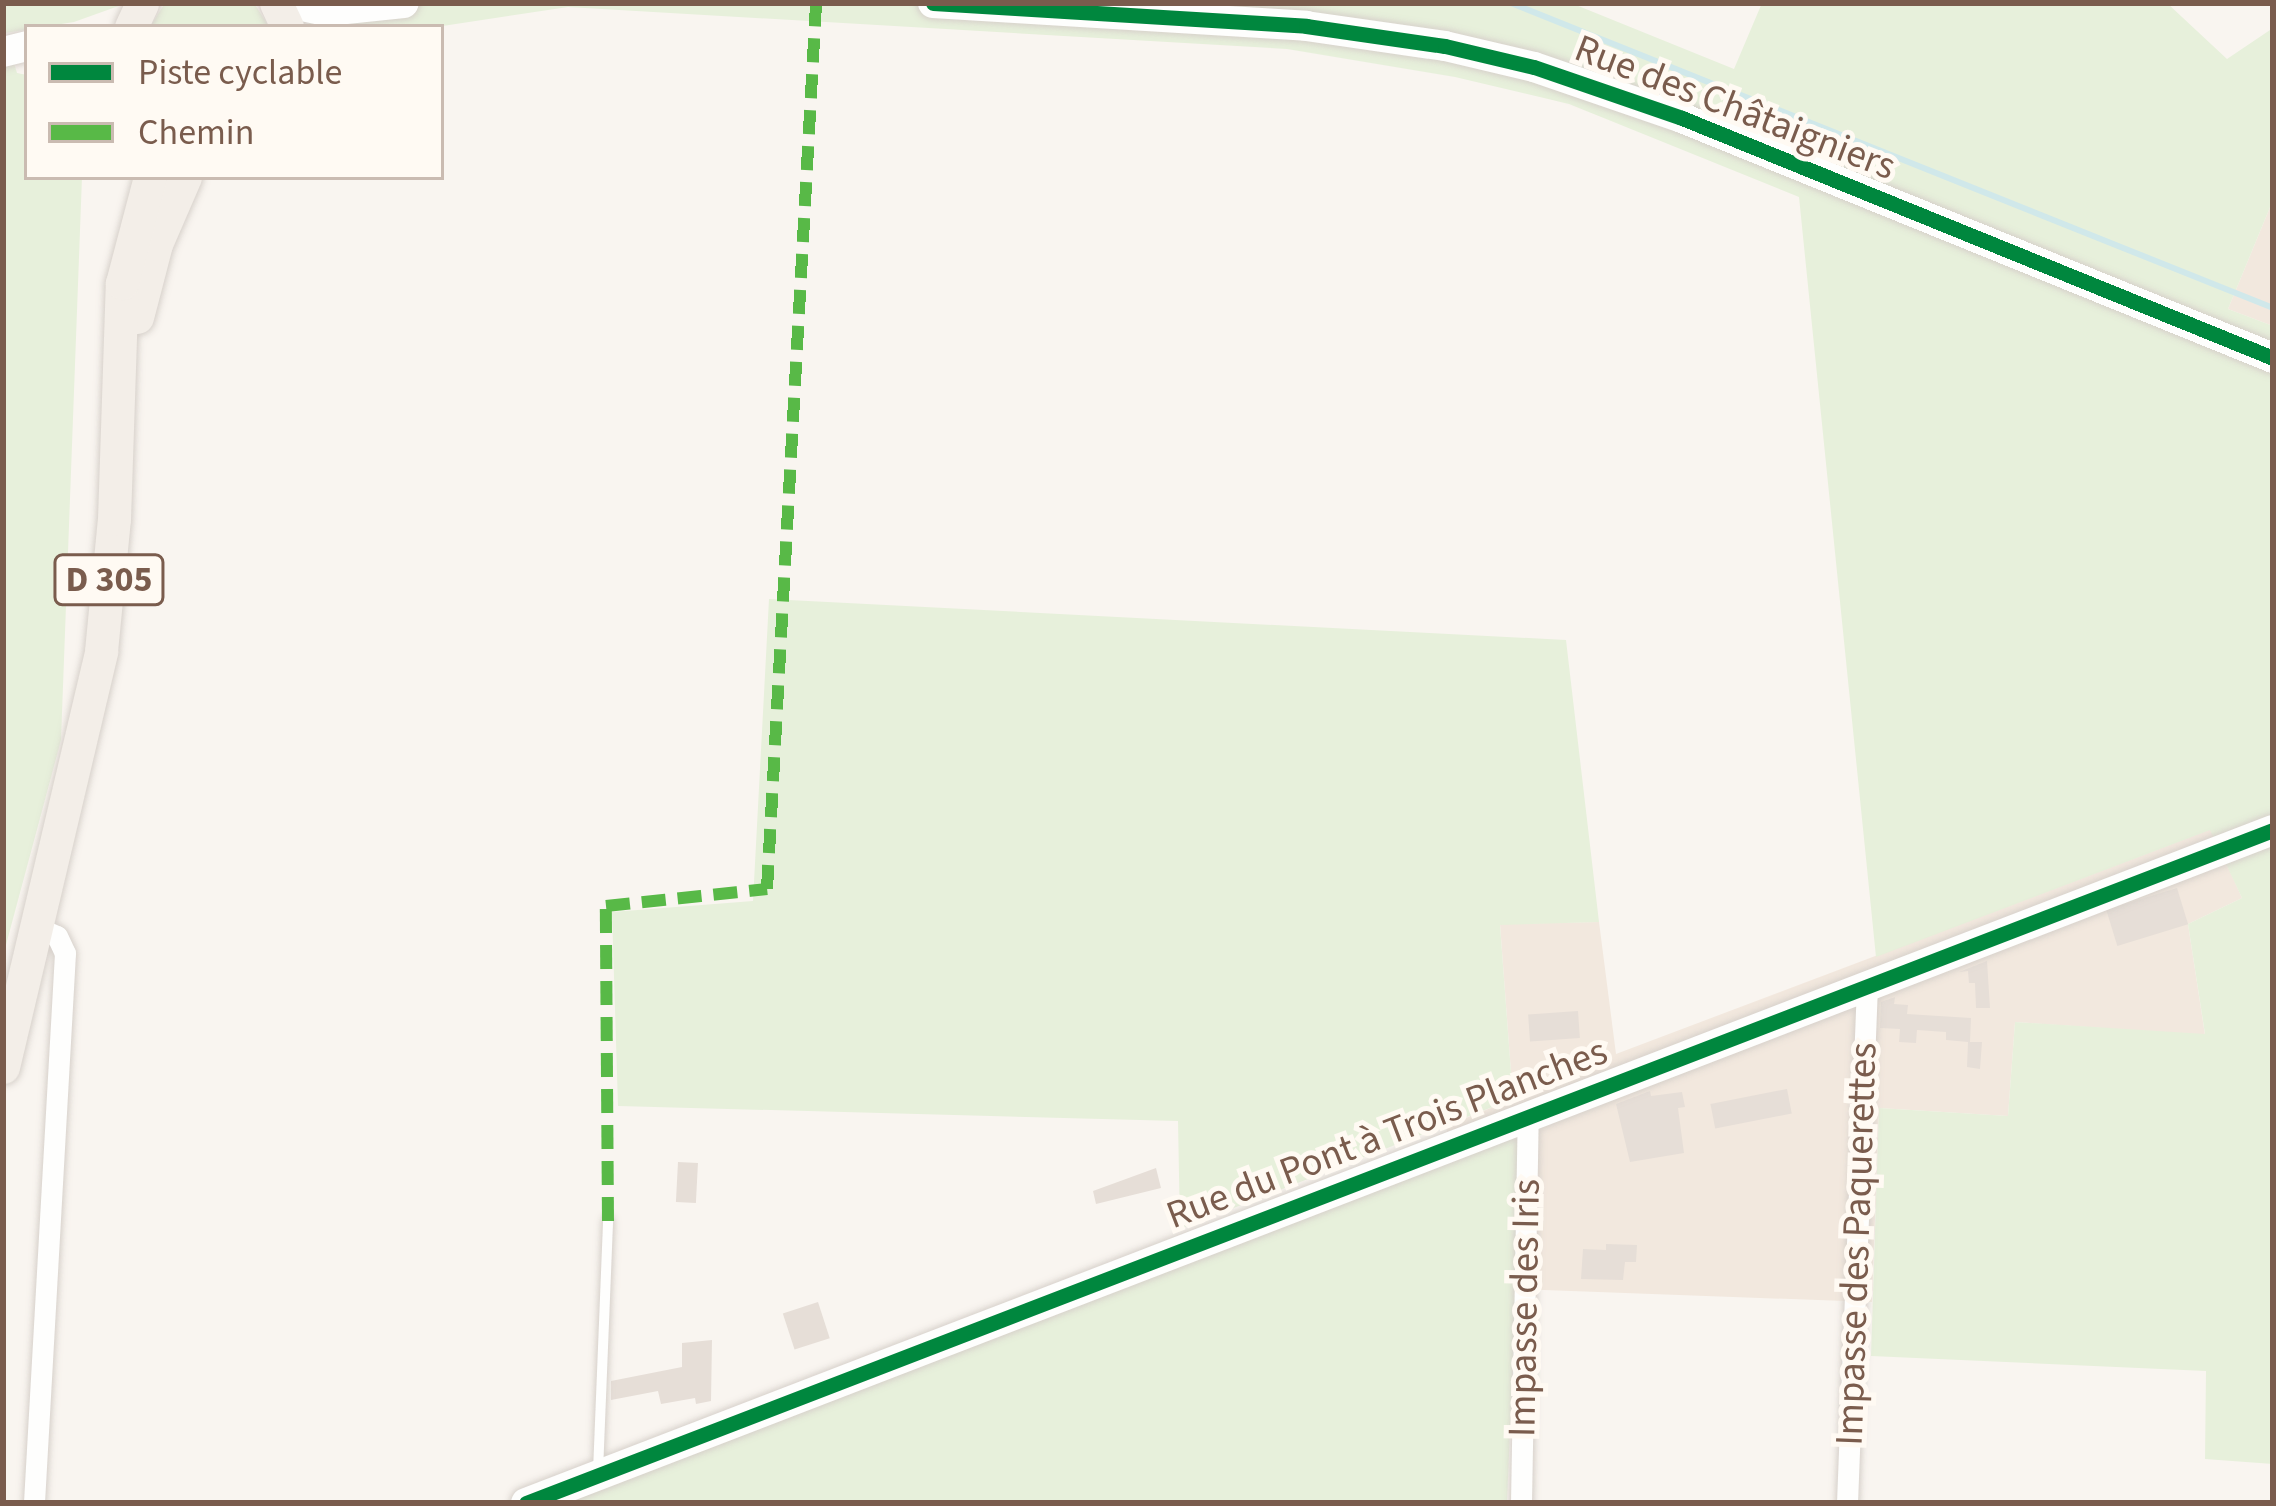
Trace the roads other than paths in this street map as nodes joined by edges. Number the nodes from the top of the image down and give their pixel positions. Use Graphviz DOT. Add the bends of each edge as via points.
graph roads {
  1 [pos="288,3"];
  2 [pos="405,3"];
  3 [pos="933,3"];
  4 [pos="346,24"];
  5 [pos="149,180"];
  6 [pos="184,180"];
  7 [pos="2273,358"];
  8 [pos="118,401"];
  9 [pos="2273,830"];
  10 [pos="32,925"];
  11 [pos="1867,985"];
  12 [pos="3,1067"];
  13 [pos="1528,1114"];
  14 [pos="608,1221"];
  15 [pos="598,1476"];
  16 [pos="34,1503"];
  17 [pos="526,1503"];
  18 [pos="1521,1503"];
  19 [pos="1847,1503"];
  1 -- 2 [label="street" via="327,11"];
  2 -- 4 [label="street"];
  3 -- 7 [label="street, Rue des Châtaigniers" via="1306,26 1534,68 1682,118"];
  5 -- 8 [label="main road, D 305" via="122,284"];
  6 -- 8 [label="main road, D 305" via="147,274"];
  8 -- 10 [label="main road, D 305" via="106,619"];
  9 -- 11 [label="street, Rue du Pont à Trois Planches"];
  10 -- 12 [label="main road, D 305"];
  10 -- 16 [label="street" via="57,936 65,952"];
  11 -- 13 [label="street, Rue du Pont à Trois Planches"];
  11 -- 19 [label="street, Impasse des Paquerettes"];
  13 -- 15 [label="street, Rue du Pont à Trois Planches"];
  13 -- 18 [label="street, Impasse des Iris"];
  14 -- 15 [label="lane"];
  15 -- 17 [label="street, Rue du Pont à Trois Planches"];
}
